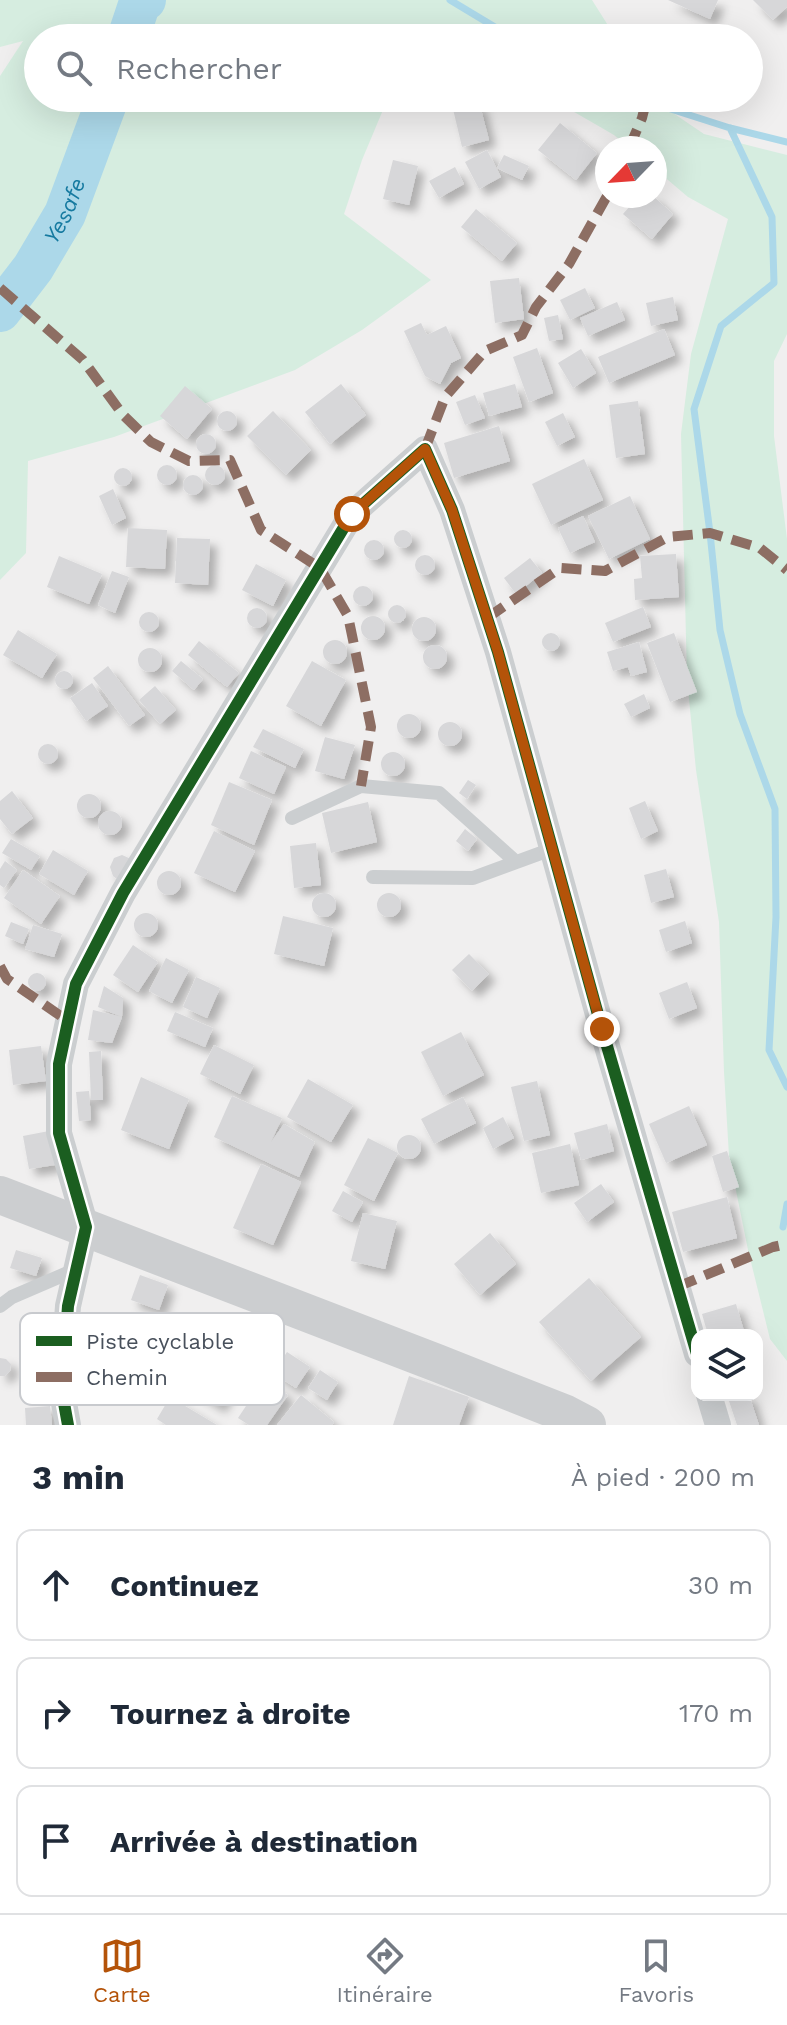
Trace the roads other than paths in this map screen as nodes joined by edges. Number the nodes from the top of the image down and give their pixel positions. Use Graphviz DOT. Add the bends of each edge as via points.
graph roads {
  1 [pos="292,818"];
  2 [pos="552,849"];
  3 [pos="516,862"];
  4 [pos="373,877"];
  5 [pos="0,1195"];
  6 [pos="86,1227"];
  7 [pos="77,1269"];
  8 [pos="0,1306"];
  9 [pos="68,1313"];
  10 [pos="691,1333"];
  11 [pos="711,1401"];
  12 [pos="64,1405"];
  13 [pos="68,1425"];
  14 [pos="587,1425"];
  15 [pos="718,1425"];
  1 -- 3 [label="lane" via="361,786 439,793"];
  2 -- 3 [label="lane"];
  2 -- 6 [label="street" via="495,641 452,510 425,449 352,514 123,893 76,984 59,1064 59,1133"];
  2 -- 10 [label="street"];
  3 -- 4 [label="lane" via="473,878"];
  5 -- 6 [label="main road"];
  6 -- 7 [label="street"];
  6 -- 14 [label="main road"];
  7 -- 8 [label="lane"];
  7 -- 9 [label="street"];
  11 -- 15 [label="street"];
  12 -- 13 [label="street"];
}
